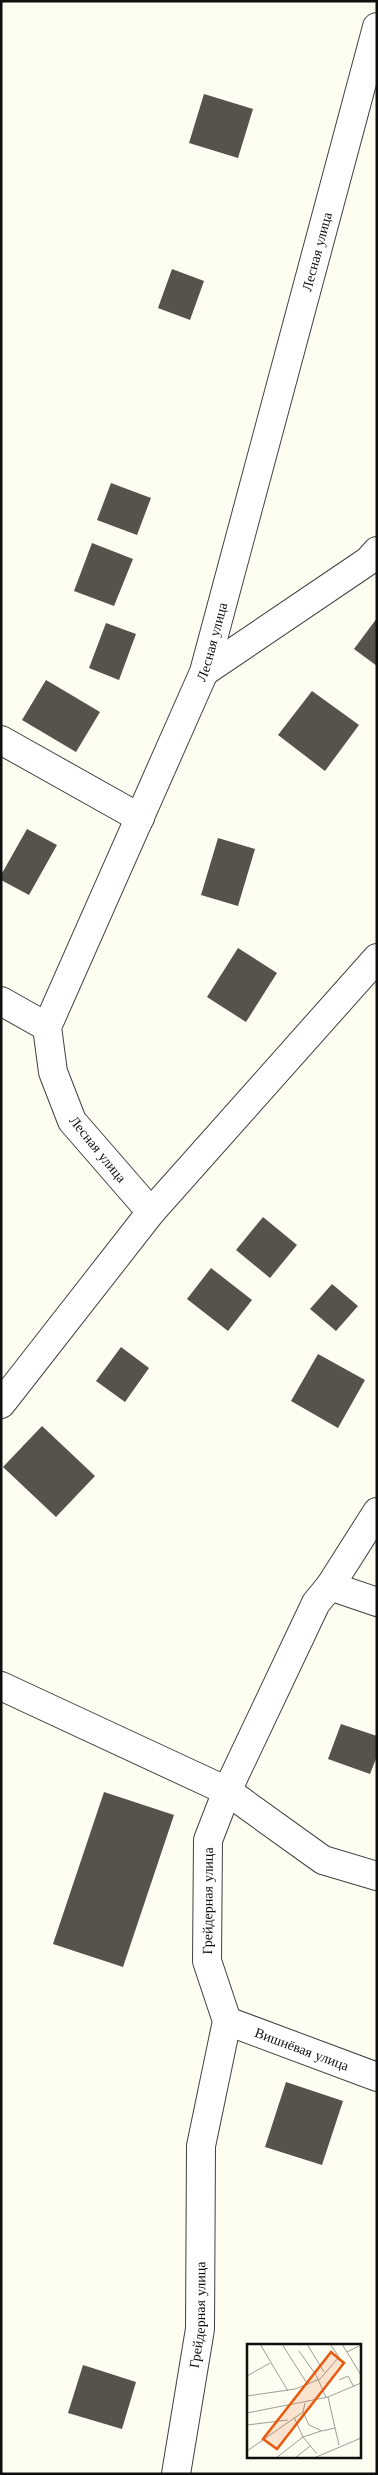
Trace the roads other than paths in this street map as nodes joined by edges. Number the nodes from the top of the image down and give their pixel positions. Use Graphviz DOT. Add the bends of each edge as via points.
graph roads {
  1 [pos="377,27"];
  2 [pos="377,551"];
  3 [pos="204,672"];
  4 [pos="1,740"];
  5 [pos="140,818"];
  6 [pos="377,958"];
  7 [pos="1,1001"];
  8 [pos="47,1026"];
  9 [pos="151,1212"];
  10 [pos="1,1404"];
  11 [pos="377,1512"];
  12 [pos="330,1586"];
  13 [pos="377,1602"];
  14 [pos="1,1686"];
  15 [pos="227,1791"];
  16 [pos="377,1876"];
  17 [pos="228,2021"];
  18 [pos="377,2077"];
  19 [pos="176,2474"];
  1 -- 3 [label="street, Лесная улица"];
  2 -- 3 [label="street" via="368,561"];
  3 -- 5 [label="street, Лесная улица"];
  4 -- 5 [label="street"];
  5 -- 8 [label="street, Лесная улица"];
  6 -- 9 [label="street"];
  7 -- 8 [label="street"];
  8 -- 9 [label="street, Лесная улица" via="53,1072 72,1120"];
  9 -- 10 [label="street"];
  11 -- 12 [label="street, Грейдерная улица"];
  12 -- 13 [label="street"];
  12 -- 15 [label="street, Грейдерная улица" via="316,1603"];
  14 -- 15 [label="street"];
  15 -- 16 [label="street" via="323,1860"];
  15 -- 17 [label="street, Грейдерная улица" via="208,1840 206,1961"];
  17 -- 18 [label="street, Вишнёвая улица"];
  17 -- 19 [label="street, Грейдерная улица" via="202,2146 200,2329"];
}
